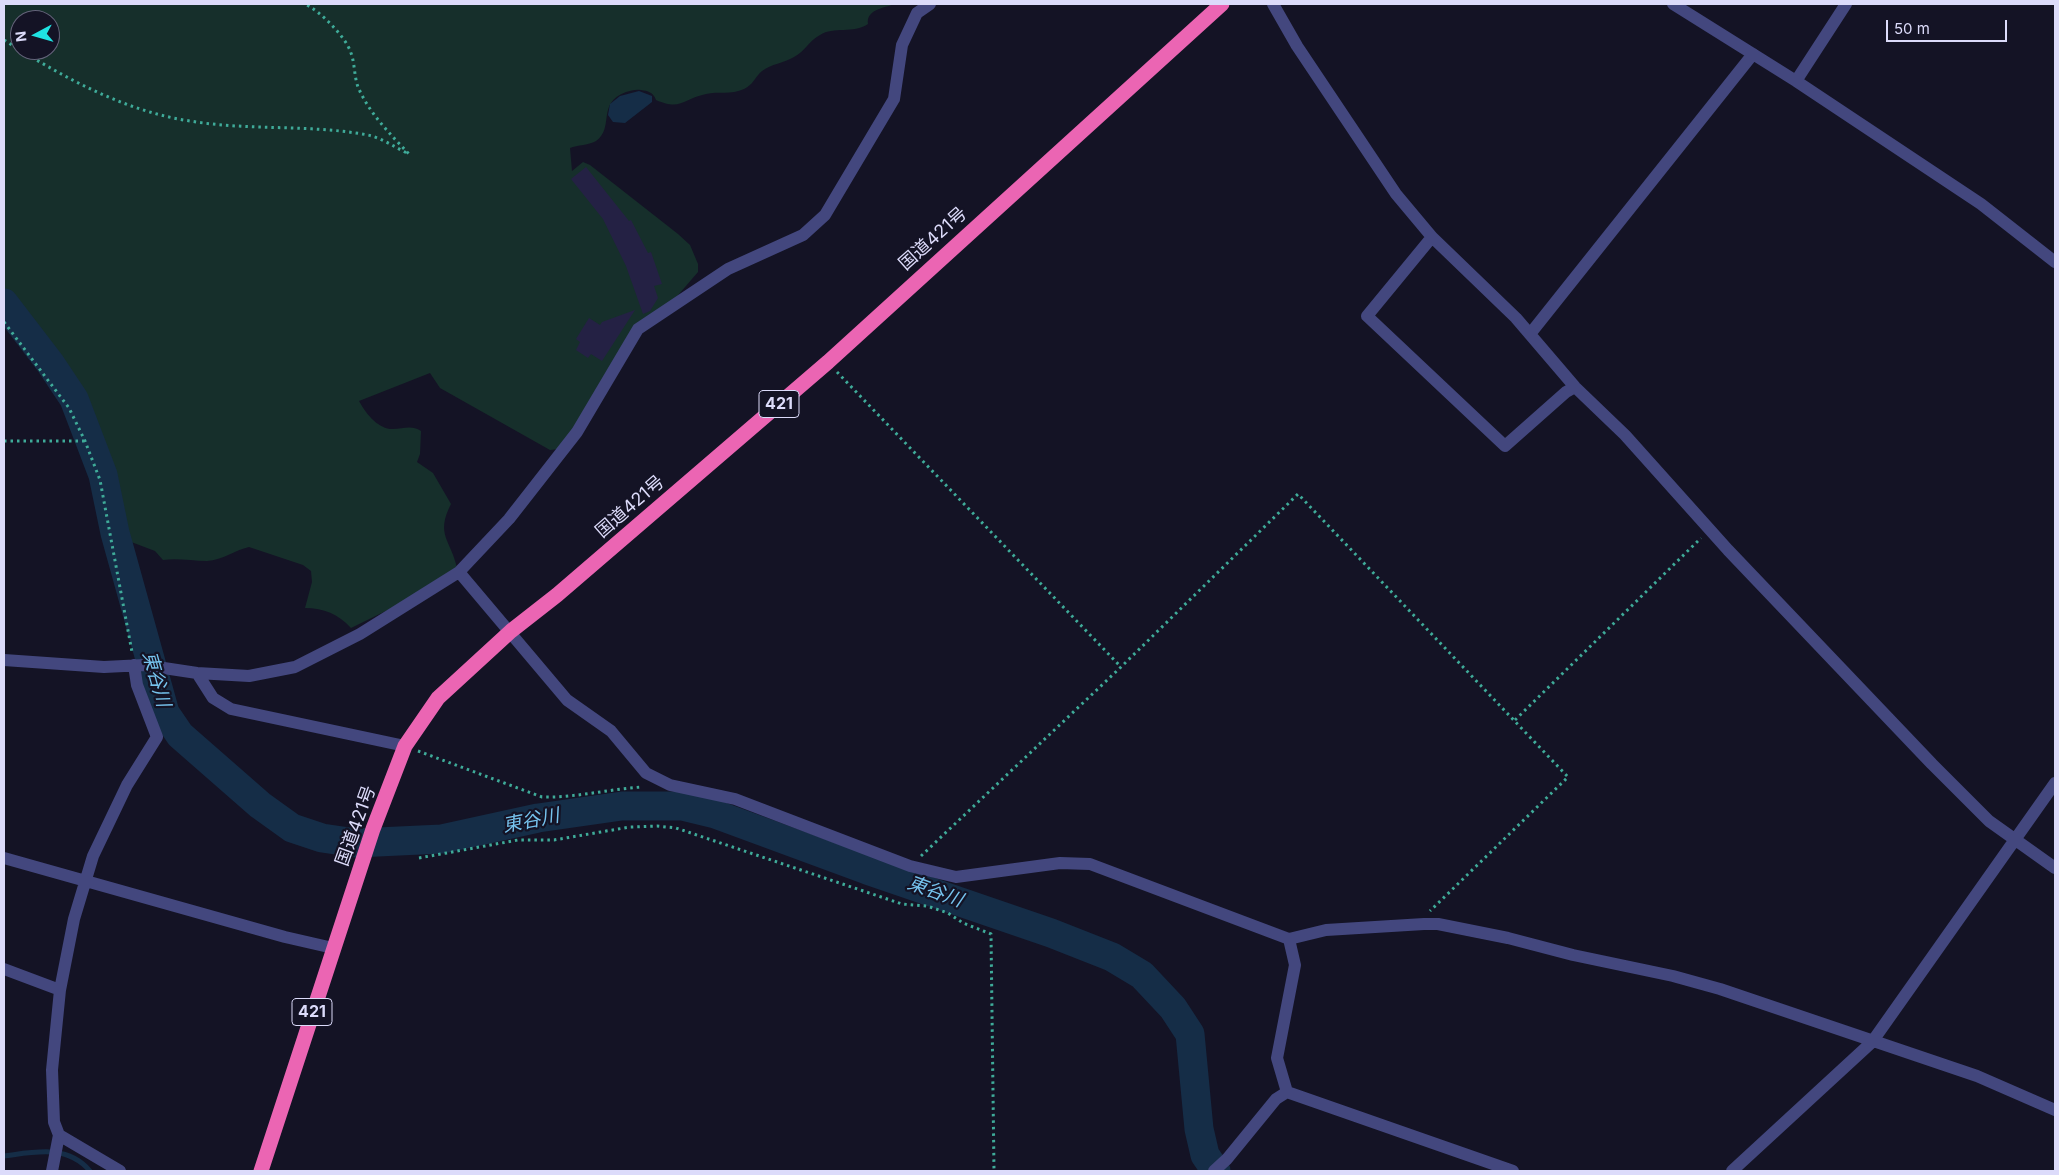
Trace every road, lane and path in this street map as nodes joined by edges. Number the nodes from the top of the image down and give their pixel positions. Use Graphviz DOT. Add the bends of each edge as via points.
graph roads {
  1 [pos="305,4"];
  2 [pos="930,4"];
  3 [pos="1222,4"];
  4 [pos="1273,4"];
  5 [pos="1673,4"];
  6 [pos="1846,4"];
  7 [pos="4,40"];
  8 [pos="1753,54"];
  9 [pos="1796,80"];
  10 [pos="1432,237"];
  11 [pos="2055,262"];
  12 [pos="4,322"];
  13 [pos="1530,334"];
  14 [pos="828,362"];
  15 [pos="1575,387"];
  16 [pos="4,441"];
  17 [pos="85,441"];
  18 [pos="1710,530"];
  19 [pos="459,572"];
  20 [pos="511,631"];
  21 [pos="4,660"];
  22 [pos="139,665"];
  23 [pos="1121,667"];
  24 [pos="196,673"];
  25 [pos="1515,720"];
  26 [pos="405,746"];
  27 [pos="2055,783"];
  28 [pos="643,787"];
  29 [pos="2016,840"];
  30 [pos="934,844"];
  31 [pos="4,858"];
  32 [pos="419,858"];
  33 [pos="2055,868"];
  34 [pos="85,879"];
  35 [pos="1424,924"];
  36 [pos="1289,939"];
  37 [pos="333,948"];
  38 [pos="4,969"];
  39 [pos="60,990"];
  40 [pos="1872,1042"];
  41 [pos="1287,1092"];
  42 [pos="2055,1110"];
  43 [pos="57,1145"];
  44 [pos="52,1171"];
  45 [pos="120,1171"];
  46 [pos="261,1171"];
  47 [pos="994,1171"];
  48 [pos="1214,1171"];
  49 [pos="1513,1171"];
  50 [pos="1732,1171"];
  1 -- 7 [label="path" via="315,9 347,44 365,101 409,154 369,136 290,127 210,124 165,115 88,88"];
  2 -- 19 [label="street" via="917,13 902,44 894,99 825,215 803,235 728,269 638,328 577,432 509,519"];
  3 -- 14 [label="highway, 国道421号 / 421"];
  4 -- 10 [label="street" via="1302,54 1396,194"];
  5 -- 8 [label="street"];
  6 -- 9 [label="street"];
  8 -- 9 [label="street"];
  8 -- 13 [label="street"];
  9 -- 11 [label="street" via="1981,204"];
  10 -- 13 [label="street"];
  10 -- 15 [label="street" via="1367,316 1504,446"];
  12 -- 17 [label="path" via="69,408"];
  13 -- 15 [label="street"];
  14 -- 20 [label="highway, 国道421号 / 421"];
  14 -- 23 [label="path"];
  15 -- 18 [label="street" via="1625,435"];
  16 -- 17 [label="path"];
  17 -- 22 [label="path" via="100,480"];
  18 -- 25 [label="path"];
  18 -- 29 [label="street" via="1932,764 1989,821"];
  19 -- 20 [label="street"];
  19 -- 24 [label="street" via="360,634 295,667 249,676"];
  20 -- 26 [label="highway, 国道421号 / 421" via="438,698"];
  20 -- 36 [label="street" via="568,700 612,731 646,773 670,785 735,799 910,866 956,877 1060,863 1090,864"];
  21 -- 22 [label="street" via="104,667"];
  22 -- 24 [label="street"];
  22 -- 34 [label="street" via="138,686 157,737 127,786"];
  23 -- 25 [label="path" via="1298,494"];
  23 -- 30 [label="path"];
  24 -- 26 [label="street" via="213,698 231,709"];
  25 -- 35 [label="path" via="1568,777 1427,913"];
  26 -- 28 [label="path" via="542,797"];
  26 -- 37 [label="highway, 国道421号 / 421"];
  27 -- 29 [label="street"];
  29 -- 33 [label="street"];
  29 -- 40 [label="street"];
  31 -- 34 [label="street"];
  32 -- 47 [label="path" via="518,840 554,840 630,827 676,828 902,904 927,906 948,913 962,923 991,934"];
  34 -- 37 [label="street"];
  34 -- 39 [label="street"];
  35 -- 36 [label="street" via="1326,930"];
  35 -- 40 [label="street" via="1508,938 1673,976"];
  36 -- 41 [label="street" via="1295,965 1277,1058"];
  37 -- 46 [label="highway, 国道421号 / 421"];
  38 -- 39 [label="street"];
  39 -- 43 [label="street" via="52,1070"];
  40 -- 42 [label="street" via="1977,1076"];
  40 -- 50 [label="street"];
  41 -- 48 [label="street" via="1276,1099"];
  41 -- 49 [label="street"];
  43 -- 44 [label="street"];
  43 -- 45 [label="street"];
}
